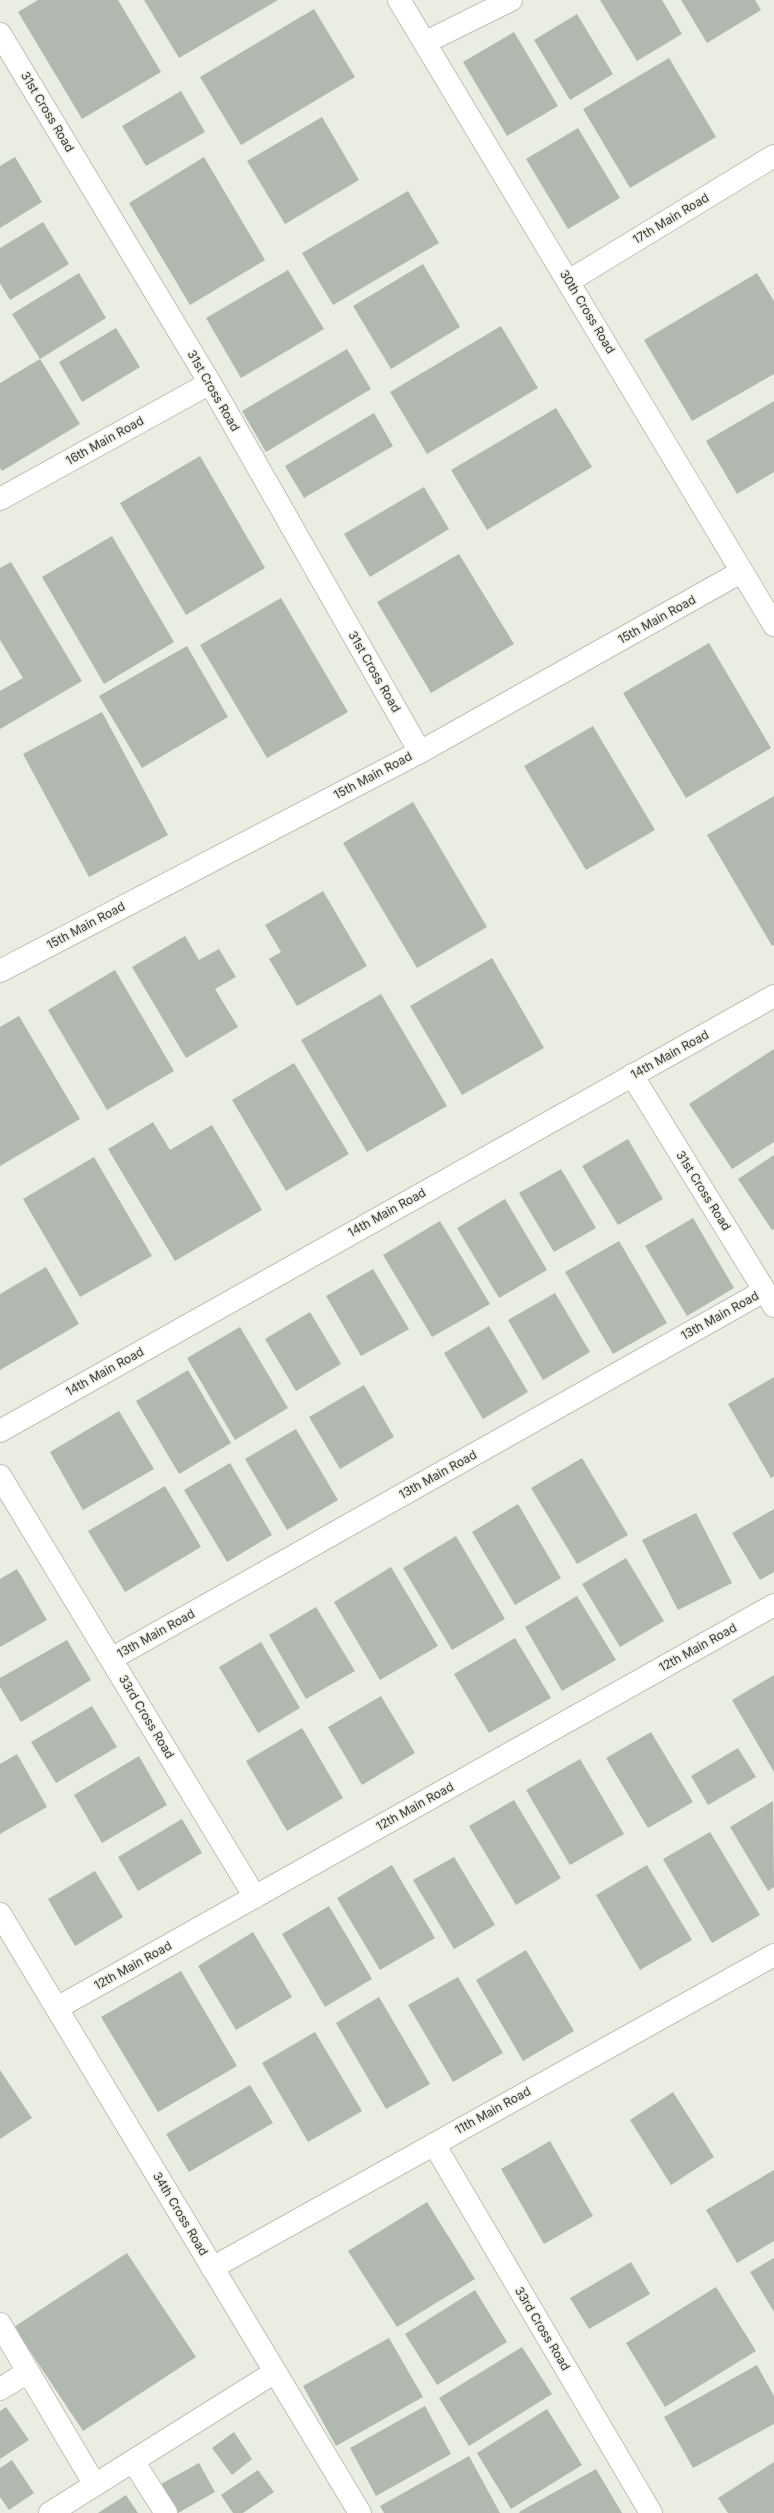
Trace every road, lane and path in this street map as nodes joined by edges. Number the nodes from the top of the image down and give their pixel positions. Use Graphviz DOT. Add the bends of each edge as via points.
graph roads {
  1 [pos="399,0"];
  2 [pos="511,0"];
  3 [pos="0,34"];
  4 [pos="426,42"];
  5 [pos="774,156"];
  6 [pos="568,281"];
  7 [pos="210,384"];
  8 [pos="0,499"];
  9 [pos="741,572"];
  10 [pos="774,625"];
  11 [pos="420,752"];
  12 [pos="0,971"];
  13 [pos="774,996"];
  14 [pos="632,1075"];
  15 [pos="769,1298"];
  16 [pos="0,1430"];
  17 [pos="0,1476"];
  18 [pos="774,1605"];
  19 [pos="111,1659"];
  20 [pos="255,1896"];
  21 [pos="0,1914"];
  22 [pos="773,1957"];
  23 [pos="57,2008"];
  24 [pos="434,2144"];
  25 [pos="212,2268"];
  26 [pos="0,2324"];
  27 [pos="28,2372"];
  28 [pos="275,2372"];
  29 [pos="0,2389"];
  30 [pos="133,2461"];
  31 [pos="95,2485"];
  32 [pos="50,2513"];
  33 [pos="166,2513"];
  34 [pos="360,2513"];
  35 [pos="651,2513"];
  1 -- 4 [label="street, 30th Cross Road"];
  2 -- 4 [label="street"];
  3 -- 7 [label="street, 31st Cross Road"];
  4 -- 6 [label="street, 30th Cross Road"];
  5 -- 6 [label="street, 17th Main Road"];
  6 -- 9 [label="street, 30th Cross Road"];
  7 -- 8 [label="street, 16th Main Road"];
  7 -- 11 [label="street, 31st Cross Road"];
  9 -- 10 [label="street, 30th Cross Road"];
  9 -- 11 [label="street, 15th Main Road"];
  11 -- 12 [label="street, 15th Main Road"];
  13 -- 14 [label="street, 14th Main Road"];
  14 -- 15 [label="street, 31st Cross Road"];
  14 -- 16 [label="street, 14th Main Road"];
  15 -- 19 [label="street, 13th Main Road"];
  17 -- 19 [label="street, 33rd Cross Road"];
  18 -- 20 [label="street, 12th Main Road"];
  19 -- 20 [label="street, 33rd Cross Road"];
  20 -- 23 [label="street, 12th Main Road"];
  21 -- 23 [label="street, 34th Cross Road"];
  22 -- 24 [label="street, 11th Main Road"];
  23 -- 25 [label="street, 34th Cross Road"];
  24 -- 25 [label="street, 11th Main Road"];
  24 -- 35 [label="street, 33rd Cross Road"];
  25 -- 28 [label="street, 34th Cross Road"];
  26 -- 27 [label="street"];
  27 -- 29 [label="street"];
  27 -- 31 [label="street"];
  28 -- 30 [label="street"];
  28 -- 34 [label="street, 34th Cross Road"];
  30 -- 31 [label="street"];
  30 -- 33 [label="street"];
  31 -- 32 [label="street"];
}
